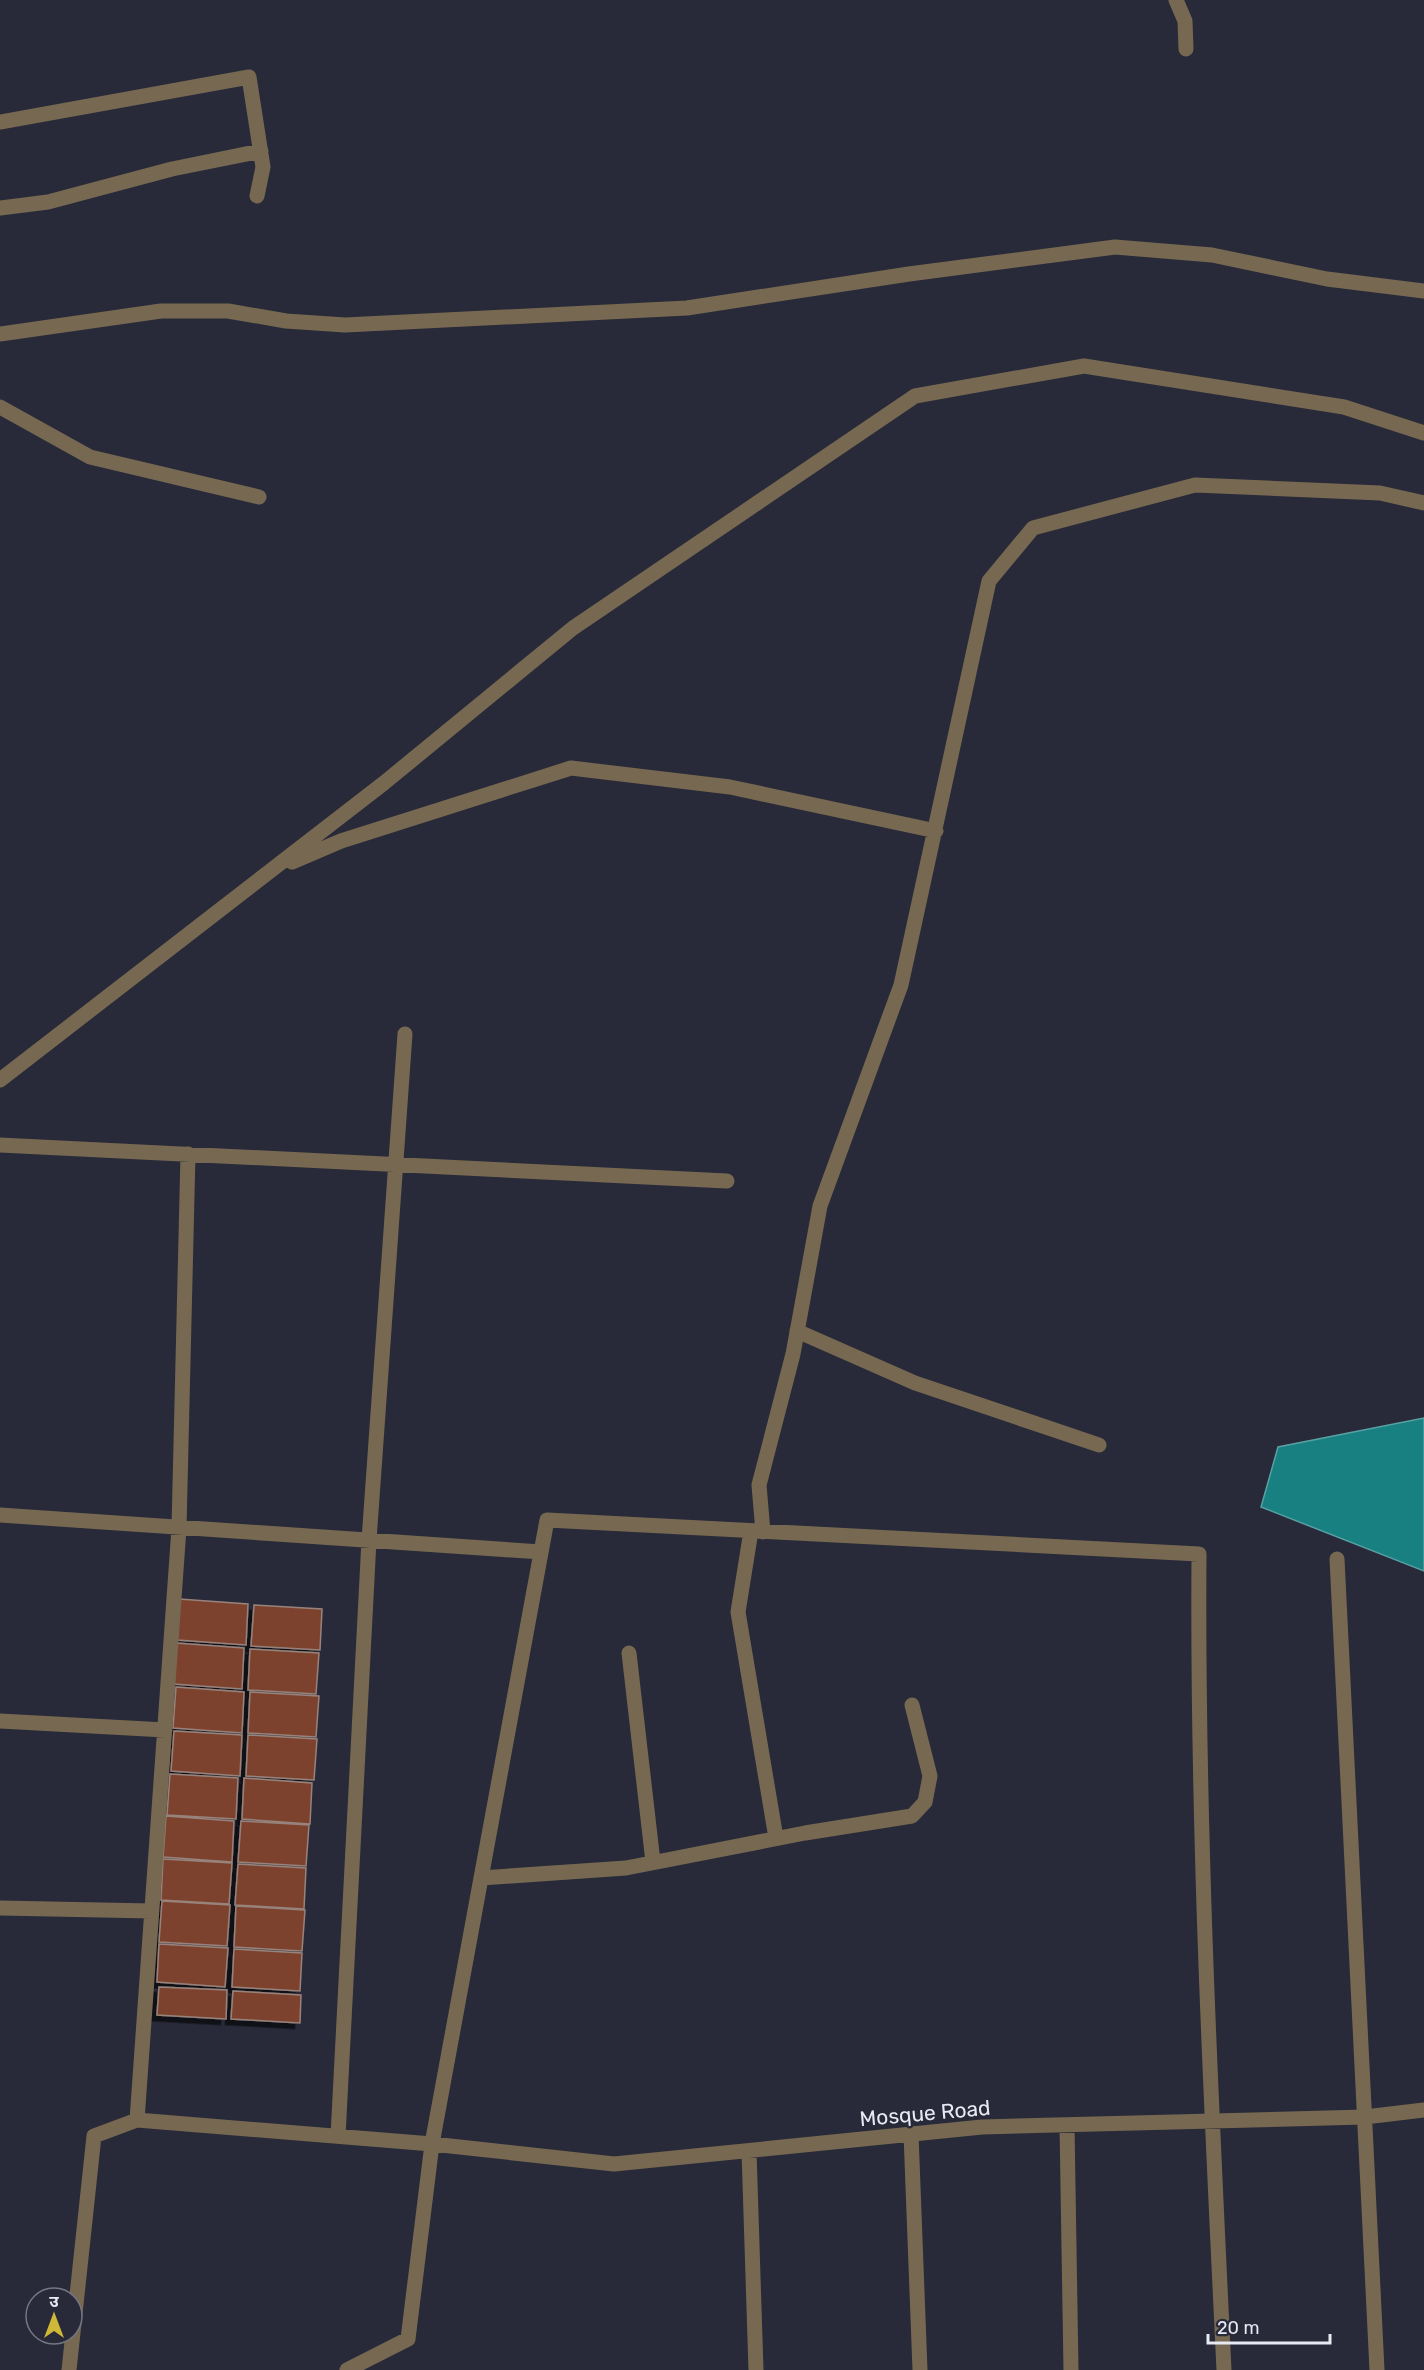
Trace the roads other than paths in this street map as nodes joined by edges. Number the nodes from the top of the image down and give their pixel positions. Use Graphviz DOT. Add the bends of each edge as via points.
graph roads {
  1 [pos="1176,0"];
  2 [pos="1186,49"];
  3 [pos="0,122"];
  4 [pos="261,151"];
  5 [pos="257,196"];
  6 [pos="0,208"];
  7 [pos="1424,291"];
  8 [pos="0,334"];
  9 [pos="0,407"];
  10 [pos="1424,433"];
  11 [pos="259,497"];
  12 [pos="1424,503"];
  13 [pos="936,831"];
  14 [pos="272,870"];
  15 [pos="405,1034"];
  16 [pos="0,1080"];
  17 [pos="0,1145"];
  18 [pos="188,1154"];
  19 [pos="397,1165"];
  20 [pos="727,1181"];
  21 [pos="797,1331"];
  22 [pos="1100,1445"];
  23 [pos="0,1515"];
  24 [pos="179,1528"];
  25 [pos="757,1531"];
  26 [pos="369,1540"];
  27 [pos="541,1552"];
  28 [pos="1337,1559"];
  29 [pos="629,1653"];
  30 [pos="912,1705"];
  31 [pos="0,1721"];
  32 [pos="165,1730"];
  33 [pos="776,1838"];
  34 [pos="653,1862"];
  35 [pos="481,1878"];
  36 [pos="0,1908"];
  37 [pos="152,1911"];
  38 [pos="1424,2110"];
  39 [pos="1365,2117"];
  40 [pos="137,2120"];
  41 [pos="1212,2121"];
  42 [pos="1067,2125"];
  43 [pos="911,2134"];
  44 [pos="338,2136"];
  45 [pos="432,2144"];
  46 [pos="749,2151"];
  47 [pos="69,2370"];
  48 [pos="347,2370"];
  49 [pos="756,2370"];
  50 [pos="920,2370"];
  51 [pos="1071,2370"];
  52 [pos="1224,2370"];
  53 [pos="1377,2370"];
  1 -- 2 [label="street" via="1185,21"];
  3 -- 4 [label="street" via="249,77"];
  4 -- 5 [label="street" via="263,167"];
  4 -- 6 [label="street" via="172,169 48,202"];
  7 -- 8 [label="street" via="1327,279 1212,255 1115,247 687,308 345,325 286,321 228,311 161,311"];
  9 -- 11 [label="street" via="90,457"];
  10 -- 14 [label="street" via="1344,407 1084,366 915,396 573,628"];
  12 -- 13 [label="street" via="1380,493 1195,485 1033,528 989,581"];
  13 -- 14 [label="street" via="730,787 571,768 341,841"];
  13 -- 21 [label="street" via="901,985 820,1206"];
  14 -- 16 [label="street"];
  15 -- 19 [label="street"];
  17 -- 18 [label="street"];
  18 -- 19 [label="street"];
  18 -- 24 [label="street"];
  19 -- 20 [label="street"];
  19 -- 26 [label="street"];
  21 -- 22 [label="street" via="915,1383"];
  21 -- 25 [label="street" via="759,1485"];
  23 -- 24 [label="street"];
  24 -- 26 [label="street"];
  24 -- 32 [label="street"];
  25 -- 27 [label="street" via="548,1520"];
  25 -- 33 [label="street" via="738,1612"];
  25 -- 41 [label="street" via="1199,1554 1198,1653"];
  26 -- 27 [label="street"];
  26 -- 44 [label="street"];
  27 -- 35 [label="street"];
  28 -- 39 [label="street"];
  29 -- 34 [label="street"];
  30 -- 33 [label="street" via="930,1776 925,1802 912,1816"];
  31 -- 32 [label="street"];
  32 -- 37 [label="street"];
  33 -- 34 [label="street"];
  34 -- 35 [label="street" via="626,1868"];
  35 -- 45 [label="street"];
  36 -- 37 [label="street"];
  37 -- 40 [label="street"];
  38 -- 39 [label="street, Mosque Road"];
  39 -- 41 [label="street, Mosque Road"];
  39 -- 53 [label="street"];
  40 -- 44 [label="street, Mosque Road"];
  40 -- 47 [label="street" via="94,2136"];
  41 -- 42 [label="street, Mosque Road"];
  41 -- 52 [label="street"];
  42 -- 43 [label="street, Mosque Road"];
  42 -- 51 [label="street"];
  43 -- 46 [label="street, Mosque Road"];
  43 -- 50 [label="street"];
  44 -- 45 [label="street, Mosque Road"];
  45 -- 46 [label="street, Mosque Road" via="614,2164"];
  45 -- 48 [label="street" via="408,2339"];
  46 -- 49 [label="street"];
}
